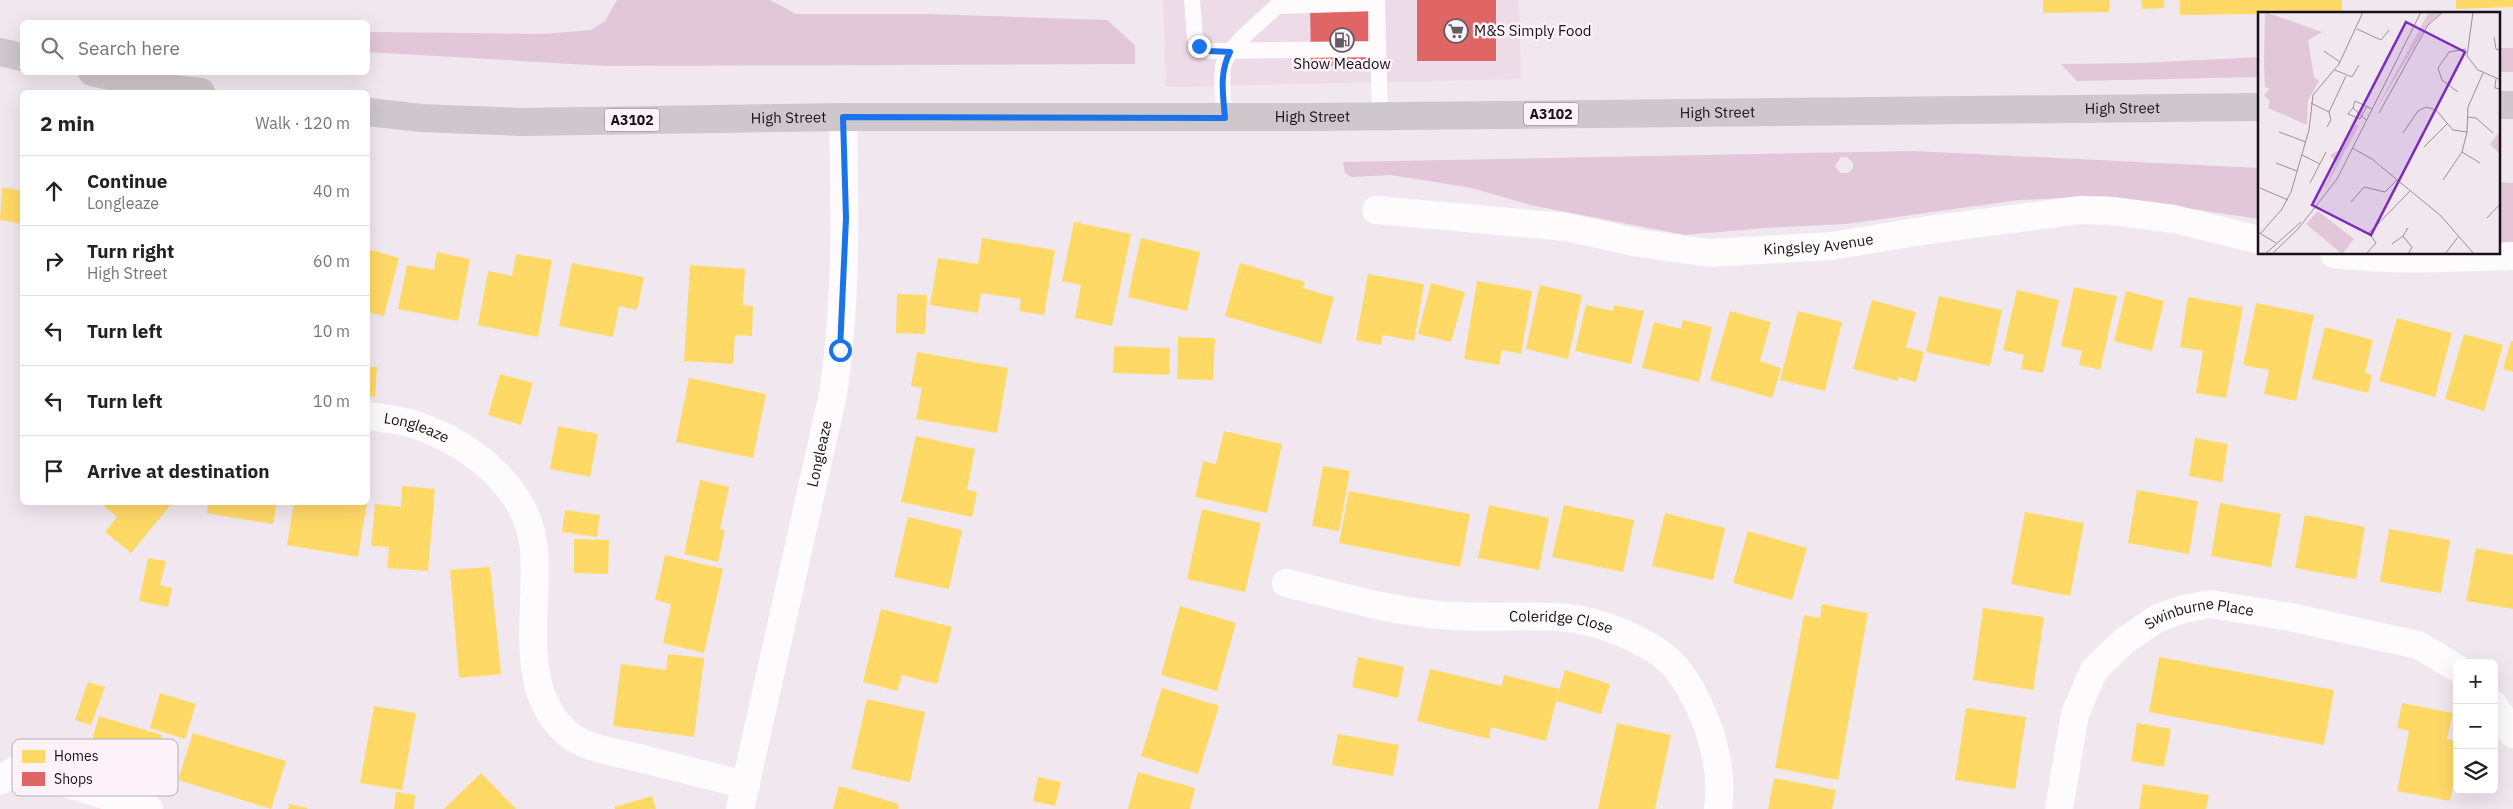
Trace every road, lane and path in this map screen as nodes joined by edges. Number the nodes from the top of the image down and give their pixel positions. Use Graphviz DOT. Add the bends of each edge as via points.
graph roads {
  1 [pos="1192,0"];
  2 [pos="1377,1"];
  3 [pos="1278,3"];
  4 [pos="1378,49"];
  5 [pos="0,52"];
  6 [pos="1230,52"];
  7 [pos="20,57"];
  8 [pos="106,75"];
  9 [pos="182,90"];
  10 [pos="2500,105"];
  11 [pos="2513,105"];
  12 [pos="2258,107"];
  13 [pos="370,112"];
  14 [pos="1380,116"];
  15 [pos="843,117"];
  16 [pos="1225,118"];
  17 [pos="1376,210"];
  18 [pos="2258,240"];
  19 [pos="2343,255"];
  20 [pos="2513,256"];
  21 [pos="370,416"];
  22 [pos="1286,583"];
  23 [pos="2453,666"];
  24 [pos="2498,711"];
  25 [pos="2513,734"];
  26 [pos="12,772"];
  27 [pos="0,781"];
  28 [pos="107,796"];
  29 [pos="743,797"];
  30 [pos="149,809"];
  31 [pos="1718,809"];
  32 [pos="2059,809"];
  1 -- 6 [label="lane" via="1194,38 1199,46 1210,51"];
  2 -- 3 [label="lane"];
  2 -- 4 [label="lane"];
  3 -- 6 [label="lane"];
  4 -- 6 [label="lane"];
  4 -- 14 [label="lane"];
  5 -- 7 [label="main road"];
  6 -- 16 [label="lane" via="1222,79"];
  8 -- 9 [label="main road"];
  10 -- 11 [label="main road"];
  12 -- 14 [label="main road, High Street / A3102"];
  13 -- 15 [label="main road, High Street / A3102" via="522,122"];
  14 -- 16 [label="main road, High Street / A3102"];
  15 -- 16 [label="main road, High Street / A3102"];
  15 -- 29 [label="street, Longleaze" via="846,239 840,350 834,394"];
  17 -- 18 [label="street, Kingsley Avenue" via="1566,227 1639,243 1709,253 1831,246 2080,210 2174,219"];
  19 -- 20 [label="street" via="2446,259"];
  21 -- 29 [label="street, Longleaze" via="416,425 458,444 482,458 518,502 528,522 534,549 535,661 539,692 551,715 569,735 596,748"];
  22 -- 31 [label="street, Coleridge Close" via="1430,614 1568,618 1603,626 1637,640 1662,655 1680,672 1698,703 1712,737"];
  23 -- 32 [label="street, Swinburne Place" via="2418,645 2290,617 2210,604 2158,618 2124,641 2094,670 2075,714"];
  24 -- 25 [label="street"];
  26 -- 27 [label="street"];
  28 -- 30 [label="street"];
}
